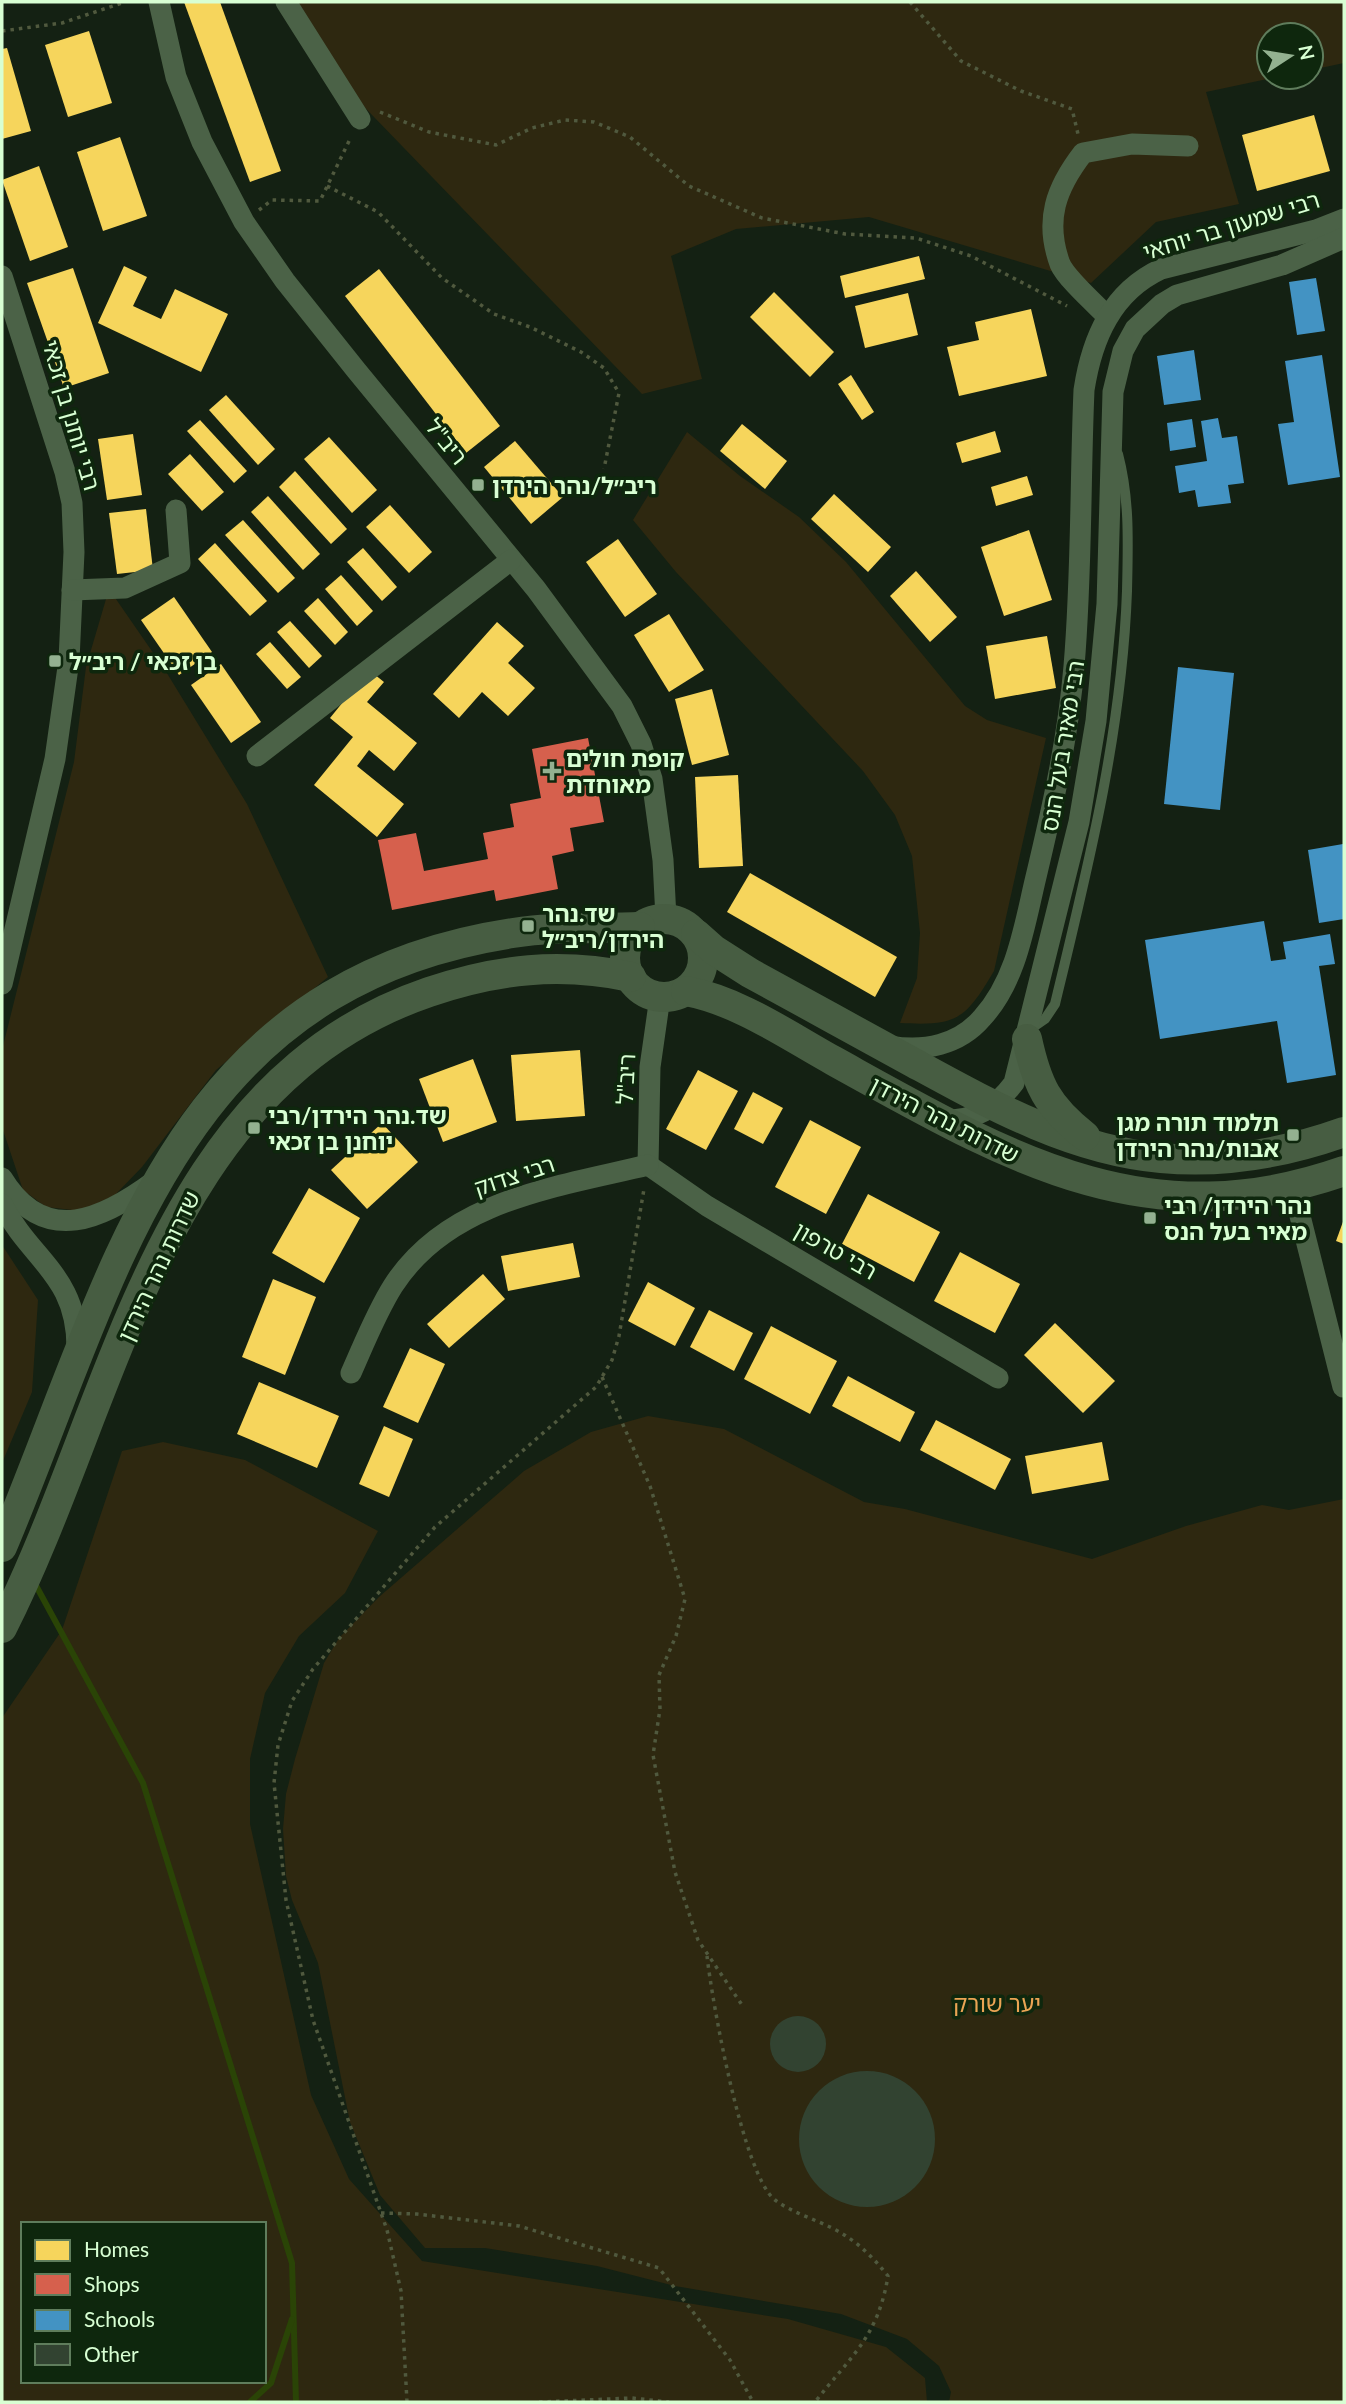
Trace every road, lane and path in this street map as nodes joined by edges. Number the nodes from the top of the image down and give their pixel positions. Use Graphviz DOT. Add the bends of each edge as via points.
graph roads {
  1 [pos="125,2"];
  2 [pos="159,2"];
  3 [pos="286,2"];
  4 [pos="910,2"];
  5 [pos="2,31"];
  6 [pos="360,119"];
  7 [pos="1188,146"];
  8 [pos="1083,153"];
  9 [pos="327,186"];
  10 [pos="1344,219"];
  11 [pos="244,222"];
  12 [pos="1344,238"];
  13 [pos="2,276"];
  14 [pos="1070,307"];
  15 [pos="1107,317"];
  16 [pos="1135,329"];
  17 [pos="604,469"];
  18 [pos="176,510"];
  19 [pos="511,560"];
  20 [pos="72,590"];
  21 [pos="257,756"];
  22 [pos="653,923"];
  23 [pos="696,934"];
  24 [pos="631,977"];
  25 [pos="2,984"];
  26 [pos="673,994"];
  27 [pos="1028,1034"];
  28 [pos="878,1043"];
  29 [pos="994,1107"];
  30 [pos="941,1121"];
  31 [pos="1344,1132"];
  32 [pos="1096,1145"];
  33 [pos="648,1165"];
  34 [pos="1344,1171"];
  35 [pos="2,1178"];
  36 [pos="158,1178"];
  37 [pos="1293,1188"];
  38 [pos="2,1203"];
  39 [pos="77,1359"];
  40 [pos="351,1373"];
  41 [pos="602,1377"];
  42 [pos="998,1378"];
  43 [pos="1343,1387"];
  44 [pos="4,1540"];
  45 [pos="2,1628"];
  46 [pos="707,1955"];
  47 [pos="742,2006"];
  48 [pos="381,2213"];
  49 [pos="407,2402"];
  50 [pos="539,2402"];
  51 [pos="669,2402"];
  52 [pos="752,2402"];
  53 [pos="814,2402"];
  1 -- 5 [label="path" via="62,23"];
  2 -- 11 [label="street, ריב\"ל" via="176,77 202,142"];
  3 -- 6 [label="street"];
  4 -- 8 [label="path" via="961,61 1021,91 1072,109"];
  6 -- 9 [label="path"];
  6 -- 14 [label="path" via="366,106 429,132 496,145 531,128 565,120 594,122 630,137 689,186 762,218 845,234 916,238 971,256"];
  7 -- 8 [label="street" via="1132,144"];
  8 -- 15 [label="street" via="1066,176 1051,212 1060,265"];
  9 -- 11 [label="path" via="320,201 271,200"];
  9 -- 17 [label="path" via="378,212 442,278 494,314 581,352 604,368 619,393"];
  10 -- 15 [label="street, רבי שמעון בר יוחאי" via="1161,269 1142,278"];
  11 -- 19 [label="street, ריב\"ל" via="285,281"];
  12 -- 16 [label="street, רבי שמעון בר יוחאי" via="1282,265 1177,295"];
  13 -- 20 [label="street, רבי יוחנן בן זכאי" via="72,503"];
  15 -- 28 [label="street, רבי מאיר בעל הנס" via="1088,362 1084,390 1079,603 1068,717 1051,816 1015,959 994,1003 967,1031 935,1047"];
  16 -- 27 [label="street, רבי מאיר בעל הנס" via="1116,369 1107,604 1096,721 1079,822"];
  18 -- 20 [label="street" via="180,563 125,588"];
  19 -- 21 [label="street"];
  19 -- 22 [label="street, ריב\"ל" via="583,650 622,706 641,744 657,811"];
  20 -- 25 [label="street, רבי יוחנן בן זכאי" via="69,660 55,759"];
  22 -- 23 [label="main road" via="683,923"];
  22 -- 24 [label="main road" via="627,945"];
  22 -- 36 [label="main road, שדרות נהר הירדן" via="499,936 384,969 338,991 260,1049 233,1076"];
  23 -- 26 [label="main road" via="704,958 695,982"];
  23 -- 28 [label="main road, שדרות נהר הירדן" via="727,959"];
  24 -- 26 [label="main road" via="643,990"];
  24 -- 45 [label="main road, שדרות נהר הירדן" via="572,967 517,969 398,1003 356,1023 284,1076 218,1151 167,1236"];
  26 -- 30 [label="main road, שדרות נהר הירדן" via="732,1005"];
  26 -- 33 [label="street, ריב\"ל" via="650,1068"];
  27 -- 29 [label="street, רבי מאיר בעל הנס" via="1014,1083"];
  27 -- 32 [label="main road" via="1045,1097"];
  28 -- 29 [label="main road, שדרות נהר הירדן"];
  29 -- 30 [label="street, רבי מאיר בעל הנס" via="963,1121"];
  29 -- 32 [label="main road, שדרות נהר הירדן"];
  30 -- 37 [label="main road, שדרות נהר הירדן" via="1016,1156 1101,1185 1168,1195"];
  31 -- 32 [label="main road, שדרות נהר הירדן" via="1270,1154 1234,1158 1161,1158"];
  33 -- 40 [label="street, רבי צדוק" via="534,1192 477,1212 426,1247 394,1285"];
  33 -- 41 [label="path" via="619,1336"];
  33 -- 42 [label="street, רבי טרפון" via="707,1206"];
  34 -- 37 [label="main road, שדרות נהר הירדן"];
  35 -- 36 [label="street" via="35,1212 72,1222 109,1212"];
  36 -- 39 [label="main road, שדרות נהר הירדן" via="135,1219"];
  37 -- 43 [label="street"];
  38 -- 39 [label="street" via="68,1295"];
  39 -- 44 [label="main road, שדרות נהר הירדן"];
  41 -- 46 [label="path" via="650,1486 685,1599 659,1675 660,1709 653,1755 675,1872"];
  41 -- 48 [label="path" via="435,1527 313,1670 292,1701 278,1745 274,1783 289,1913 313,2020"];
  46 -- 47 [label="path"];
  46 -- 53 [label="path" via="737,2103 764,2189 776,2201 854,2241 888,2276 883,2308 870,2334"];
  48 -- 49 [label="path" via="401,2291"];
  48 -- 52 [label="path" via="519,2226 659,2268 730,2360"];
  50 -- 51 [label="path" via="632,2398"];
}
